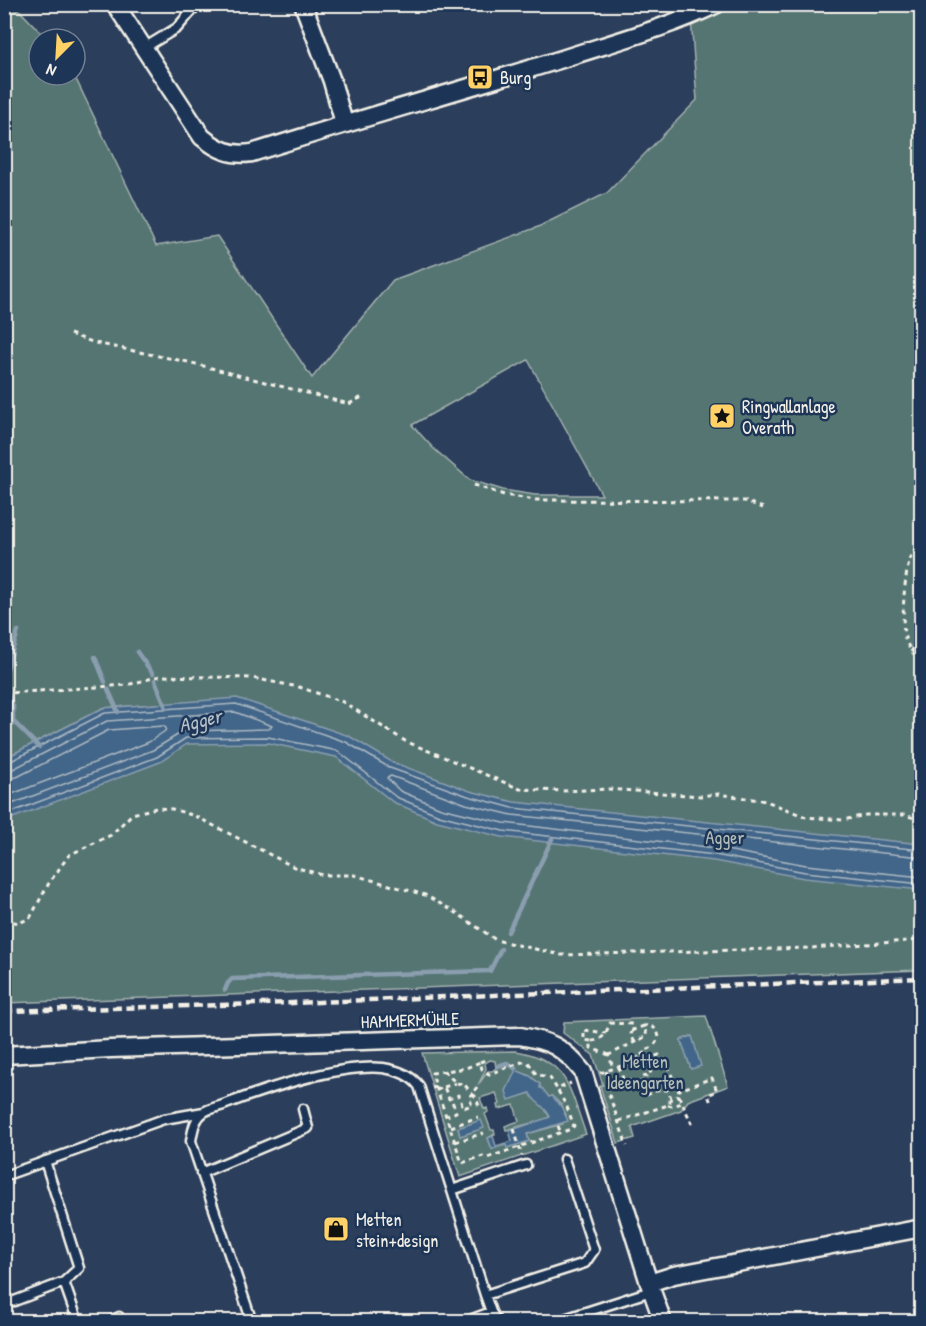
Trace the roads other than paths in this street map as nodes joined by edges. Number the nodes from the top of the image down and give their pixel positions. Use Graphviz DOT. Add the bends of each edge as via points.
graph roads {
  1 [pos="115,4"];
  2 [pos="303,4"];
  3 [pos="717,4"];
  4 [pos="196,6"];
  5 [pos="144,48"];
  6 [pos="344,123"];
  7 [pos="4,1055"];
  8 [pos="303,1109"];
  9 [pos="204,1112"];
  10 [pos="564,1159"];
  11 [pos="45,1161"];
  12 [pos="526,1166"];
  13 [pos="201,1173"];
  14 [pos="4,1176"];
  15 [pos="452,1190"];
  16 [pos="921,1228"];
  17 [pos="64,1282"];
  18 [pos="650,1287"];
  19 [pos="485,1295"];
  20 [pos="4,1305"];
  21 [pos="491,1312"];
  22 [pos="78,1322"];
  23 [pos="109,1322"];
  24 [pos="121,1322"];
  25 [pos="252,1322"];
  26 [pos="464,1322"];
  27 [pos="497,1322"];
  28 [pos="555,1322"];
  29 [pos="663,1322"];
  1 -- 5 [label="street"];
  2 -- 6 [label="street"];
  3 -- 6 [label="street" via="680,21"];
  4 -- 5 [label="lane" via="177,28"];
  5 -- 6 [label="street" via="202,137 228,153 252,153"];
  7 -- 18 [label="street, HAMMERMÜHLE" via="520,1036 544,1040 568,1054 583,1072"];
  8 -- 13 [label="lane" via="308,1128"];
  9 -- 11 [label="lane" via="164,1119"];
  9 -- 13 [label="lane" via="194,1123 191,1141"];
  9 -- 15 [label="lane" via="315,1077 360,1069 400,1071 418,1086"];
  10 -- 19 [label="lane" via="594,1250 585,1263"];
  11 -- 14 [label="lane"];
  11 -- 17 [label="lane" via="80,1268"];
  12 -- 15 [label="lane"];
  13 -- 25 [label="lane"];
  15 -- 19 [label="lane"];
  16 -- 18 [label="street" via="674,1275"];
  17 -- 20 [label="lane"];
  17 -- 22 [label="lane"];
  18 -- 28 [label="lane"];
  18 -- 29 [label="street, HAMMERMÜHLE"];
  19 -- 21 [label="lane"];
  21 -- 26 [label="lane"];
  21 -- 27 [label="lane"];
  23 -- 24 [label="lane" via="119,1317"];
}
